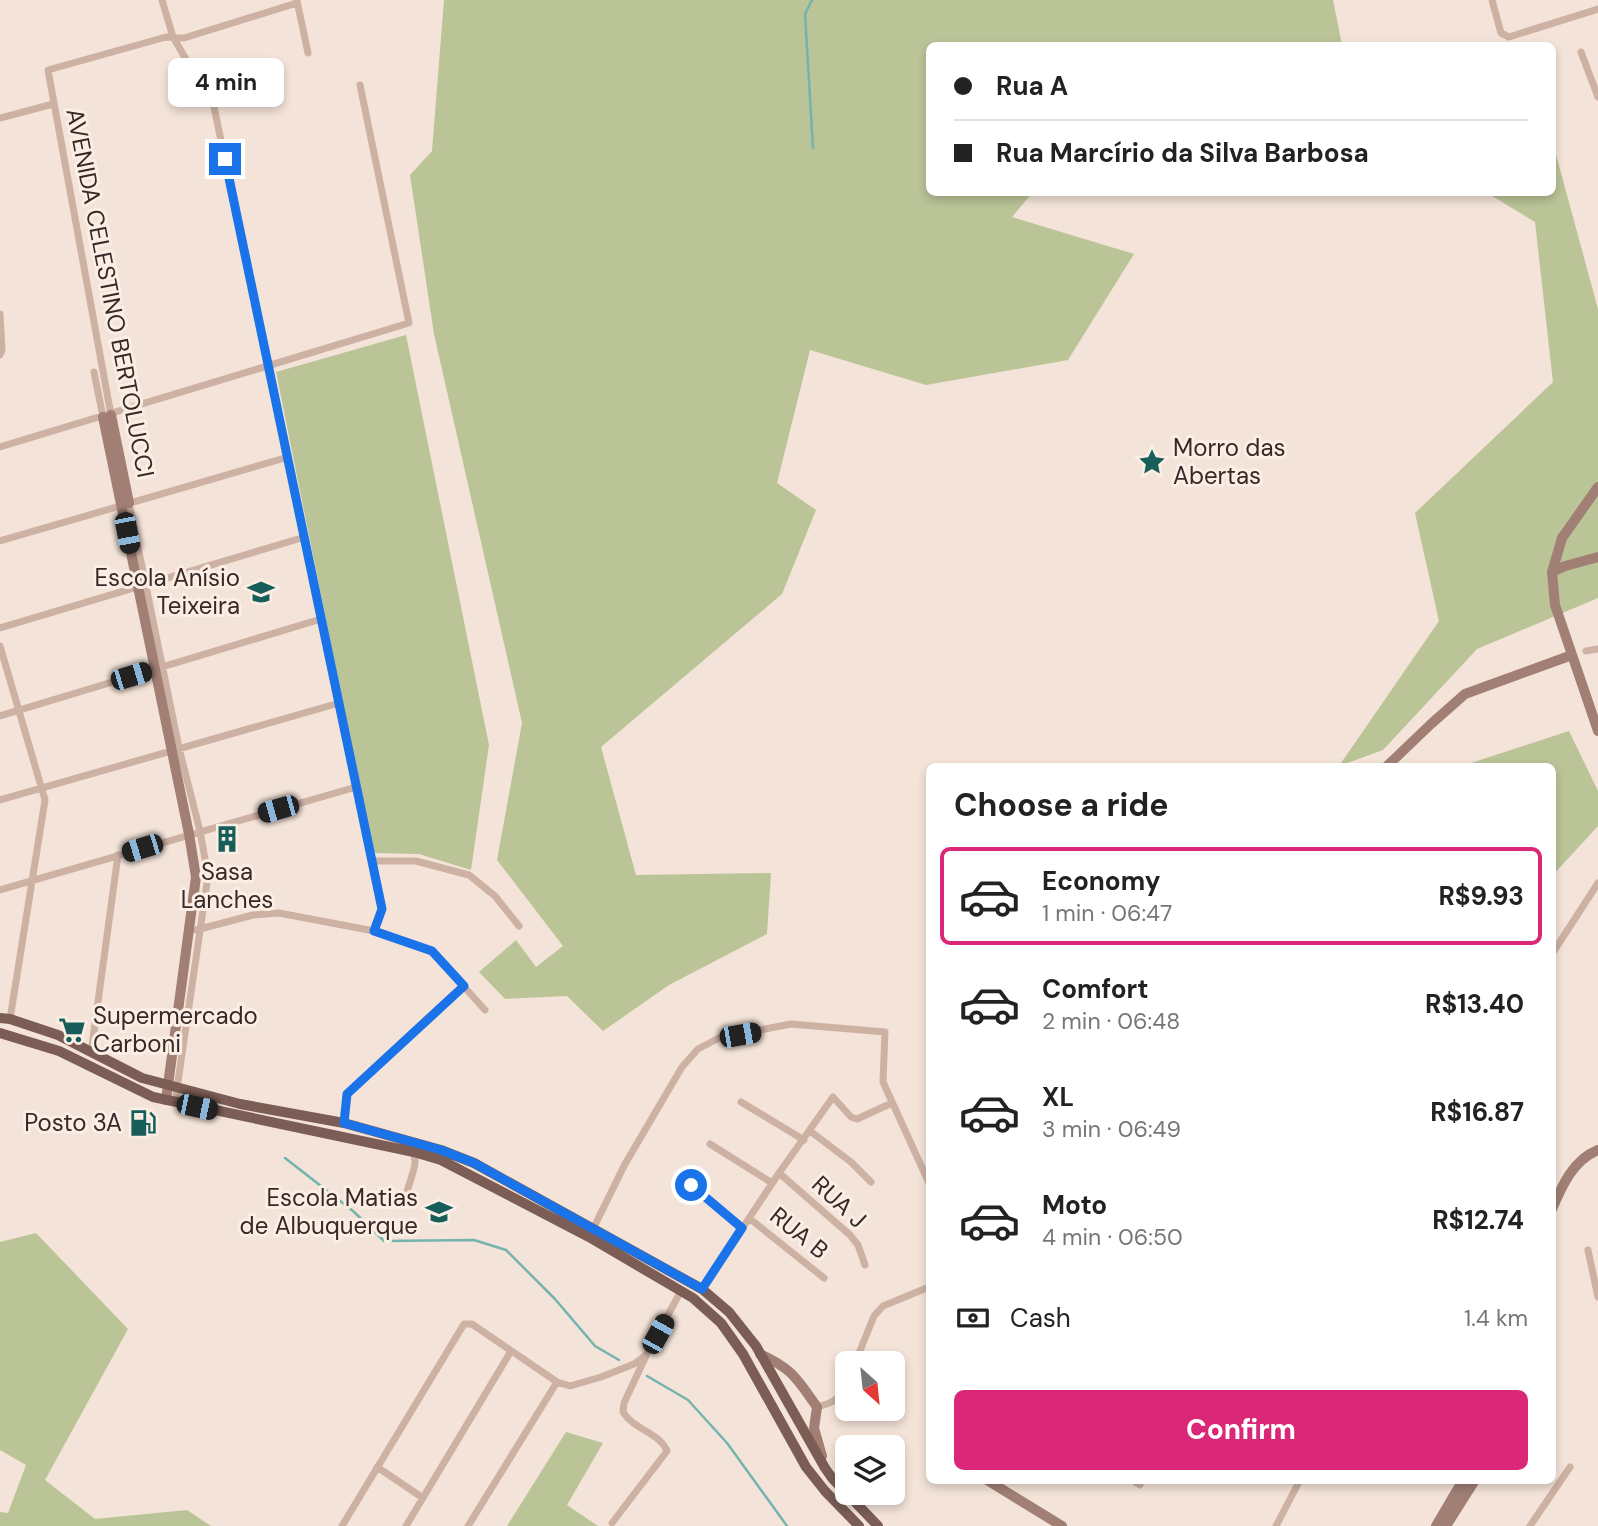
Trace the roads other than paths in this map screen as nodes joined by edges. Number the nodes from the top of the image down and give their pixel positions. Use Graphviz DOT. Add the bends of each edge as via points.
graph roads {
  1 [pos="162,0"];
  2 [pos="1492,0"];
  3 [pos="297,2"];
  4 [pos="1598,9"];
  5 [pos="173,37"];
  6 [pos="308,52"];
  7 [pos="1581,52"];
  8 [pos="360,85"];
  9 [pos="1598,97"];
  10 [pos="53,103"];
  11 [pos="0,118"];
  12 [pos="0,314"];
  13 [pos="0,355"];
  14 [pos="269,366"];
  15 [pos="94,372"];
  16 [pos="107,416"];
  17 [pos="0,447"];
  18 [pos="288,457"];
  19 [pos="1598,487"];
  20 [pos="125,504"];
  21 [pos="304,537"];
  22 [pos="0,541"];
  23 [pos="1598,557"];
  24 [pos="1598,564"];
  25 [pos="1552,572"];
  26 [pos="141,585"];
  27 [pos="321,619"];
  28 [pos="0,628"];
  29 [pos="0,646"];
  30 [pos="1598,649"];
  31 [pos="1587,651"];
  32 [pos="1572,655"];
  33 [pos="159,668"];
  34 [pos="339,703"];
  35 [pos="17,711"];
  36 [pos="0,716"];
  37 [pos="1598,731"];
  38 [pos="175,749"];
  39 [pos="1390,763"];
  40 [pos="356,787"];
  41 [pos="41,788"];
  42 [pos="0,800"];
  43 [pos="194,832"];
  44 [pos="118,855"];
  45 [pos="372,861"];
  46 [pos="33,881"];
  47 [pos="1598,883"];
  48 [pos="0,890"];
  49 [pos="519,926"];
  50 [pos="194,930"];
  51 [pos="374,931"];
  52 [pos="1556,948"];
  53 [pos="464,986"];
  54 [pos="485,1010"];
  55 [pos="5,1018"];
  56 [pos="0,1033"];
  57 [pos="91,1053"];
  58 [pos="173,1087"];
  59 [pos="171,1101"];
  60 [pos="741,1102"];
  61 [pos="892,1103"];
  62 [pos="344,1123"];
  63 [pos="810,1131"];
  64 [pos="804,1140"];
  65 [pos="710,1144"];
  66 [pos="1598,1150"];
  67 [pos="414,1152"];
  68 [pos="779,1173"];
  69 [pos="926,1177"];
  70 [pos="871,1182"];
  71 [pos="772,1183"];
  72 [pos="691,1185"];
  73 [pos="1556,1199"];
  74 [pos="390,1204"];
  75 [pos="749,1218"];
  76 [pos="742,1228"];
  77 [pos="593,1229"];
  78 [pos="1588,1251"];
  79 [pos="865,1265"];
  80 [pos="824,1278"];
  81 [pos="926,1288"];
  82 [pos="702,1289"];
  83 [pos="681,1291"];
  84 [pos="1598,1297"];
  85 [pos="511,1351"];
  86 [pos="860,1351"];
  87 [pos="760,1354"];
  88 [pos="646,1355"];
  89 [pos="790,1370"];
  90 [pos="771,1373"];
  91 [pos="557,1382"];
  92 [pos="765,1394"];
  93 [pos="835,1400"];
  94 [pos="817,1407"];
  95 [pos="377,1467"];
  96 [pos="806,1467"];
  97 [pos="1570,1467"];
  98 [pos="825,1468"];
  99 [pos="994,1484"];
  100 [pos="1298,1484"];
  101 [pos="1461,1484"];
  102 [pos="1472,1484"];
  103 [pos="423,1498"];
  104 [pos="612,1523"];
  105 [pos="342,1526"];
  106 [pos="406,1526"];
  107 [pos="468,1526"];
  108 [pos="859,1526"];
  109 [pos="878,1526"];
  110 [pos="1062,1526"];
  111 [pos="1276,1526"];
  112 [pos="1436,1526"];
  113 [pos="1446,1526"];
  114 [pos="1530,1526"];
  1 -- 5 [label="street"];
  2 -- 4 [label="street" via="1501,33 1509,37"];
  3 -- 5 [label="street" via="184,38"];
  3 -- 6 [label="street"];
  5 -- 10 [label="street, AVENIDA CELESTINO BERTOLUCCI" via="47,70"];
  5 -- 14 [label="street" via="214,107"];
  7 -- 9 [label="street"];
  8 -- 14 [label="street" via="409,323"];
  10 -- 11 [label="street"];
  10 -- 16 [label="street, AVENIDA CELESTINO BERTOLUCCI"];
  12 -- 13 [label="street"];
  14 -- 16 [label="street"];
  14 -- 18 [label="street"];
  15 -- 16 [label="street, AVENIDA CELESTINO BERTOLUCCI"];
  16 -- 17 [label="street"];
  16 -- 20 [label="street, AVENIDA CELESTINO BERTOLUCCI"];
  18 -- 20 [label="street"];
  18 -- 21 [label="street"];
  19 -- 25 [label="street" via="1562,538"];
  20 -- 22 [label="street"];
  20 -- 26 [label="street, AVENIDA CELESTINO BERTOLUCCI"];
  21 -- 26 [label="street"];
  21 -- 27 [label="street"];
  23 -- 25 [label="street"];
  24 -- 25 [label="street"];
  25 -- 32 [label="street" via="1555,605"];
  26 -- 28 [label="street"];
  26 -- 33 [label="street, AVENIDA CELESTINO BERTOLUCCI"];
  27 -- 33 [label="street"];
  27 -- 34 [label="street"];
  29 -- 35 [label="street"];
  30 -- 31 [label="street"];
  32 -- 37 [label="street"];
  32 -- 39 [label="street" via="1465,694"];
  33 -- 35 [label="street"];
  33 -- 38 [label="street, AVENIDA CELESTINO BERTOLUCCI"];
  34 -- 38 [label="street"];
  34 -- 40 [label="street"];
  35 -- 36 [label="street"];
  35 -- 41 [label="street"];
  38 -- 41 [label="street"];
  38 -- 43 [label="street, AVENIDA CELESTINO BERTOLUCCI"];
  40 -- 43 [label="street"];
  40 -- 45 [label="street"];
  41 -- 42 [label="street"];
  41 -- 46 [label="street" via="45,800"];
  43 -- 44 [label="street"];
  43 -- 50 [label="street, AVENIDA CELESTINO BERTOLUCCI"];
  44 -- 46 [label="street"];
  44 -- 57 [label="street"];
  45 -- 49 [label="street" via="416,861 469,875 495,896"];
  45 -- 51 [label="street" via="382,909"];
  46 -- 48 [label="street"];
  46 -- 55 [label="street"];
  47 -- 52 [label="street"];
  50 -- 51 [label="street" via="279,913"];
  50 -- 58 [label="street, AVENIDA CELESTINO BERTOLUCCI"];
  51 -- 53 [label="street" via="432,951"];
  53 -- 54 [label="street"];
  53 -- 62 [label="street" via="347,1094"];
  55 -- 57 [label="main road" via="58,1035"];
  56 -- 59 [label="main road" via="59,1051 153,1097"];
  57 -- 58 [label="main road" via="142,1078"];
  58 -- 59 [label="street, AVENIDA CELESTINO BERTOLUCCI"];
  58 -- 62 [label="main road"];
  59 -- 67 [label="main road"];
  60 -- 64 [label="street"];
  61 -- 63 [label="street" via="857,1119 833,1097"];
  61 -- 69 [label="street"];
  61 -- 77 [label="street" via="883,1082 885,1032 790,1024 719,1038 698,1049 682,1067"];
  62 -- 77 [label="main road" via="463,1159"];
  63 -- 64 [label="street"];
  63 -- 70 [label="street"];
  64 -- 68 [label="street"];
  65 -- 71 [label="street"];
  66 -- 73 [label="street" via="1588,1154 1563,1182"];
  67 -- 74 [label="street" via="409,1190 403,1202"];
  67 -- 83 [label="main road" via="476,1178"];
  68 -- 71 [label="street"];
  68 -- 79 [label="street, RUA J" via="850,1235"];
  71 -- 75 [label="street"];
  72 -- 76 [label="street"];
  75 -- 76 [label="street"];
  75 -- 80 [label="street, RUA B"];
  76 -- 82 [label="street"];
  77 -- 82 [label="main road"];
  78 -- 84 [label="street"];
  81 -- 86 [label="street" via="883,1306"];
  82 -- 87 [label="main road" via="729,1312"];
  83 -- 88 [label="street"];
  83 -- 92 [label="main road" via="721,1323"];
  85 -- 91 [label="street"];
  85 -- 95 [label="street" via="472,1324 464,1324"];
  85 -- 103 [label="street"];
  87 -- 89 [label="street"];
  87 -- 90 [label="main road"];
  88 -- 91 [label="street" via="601,1377 570,1386"];
  88 -- 104 [label="street" via="623,1412 667,1451"];
  89 -- 90 [label="street"];
  89 -- 94 [label="street"];
  90 -- 92 [label="main road"];
  90 -- 98 [label="main road"];
  91 -- 107 [label="street"];
  92 -- 96 [label="main road"];
  93 -- 94 [label="street"];
  94 -- 98 [label="street" via="814,1428"];
  95 -- 103 [label="street"];
  95 -- 105 [label="street"];
  96 -- 98 [label="main road"];
  96 -- 108 [label="main road"];
  97 -- 114 [label="street"];
  98 -- 109 [label="main road"];
  99 -- 110 [label="street"];
  100 -- 111 [label="street"];
  101 -- 112 [label="street"];
  102 -- 113 [label="street"];
  103 -- 106 [label="street"];
}
